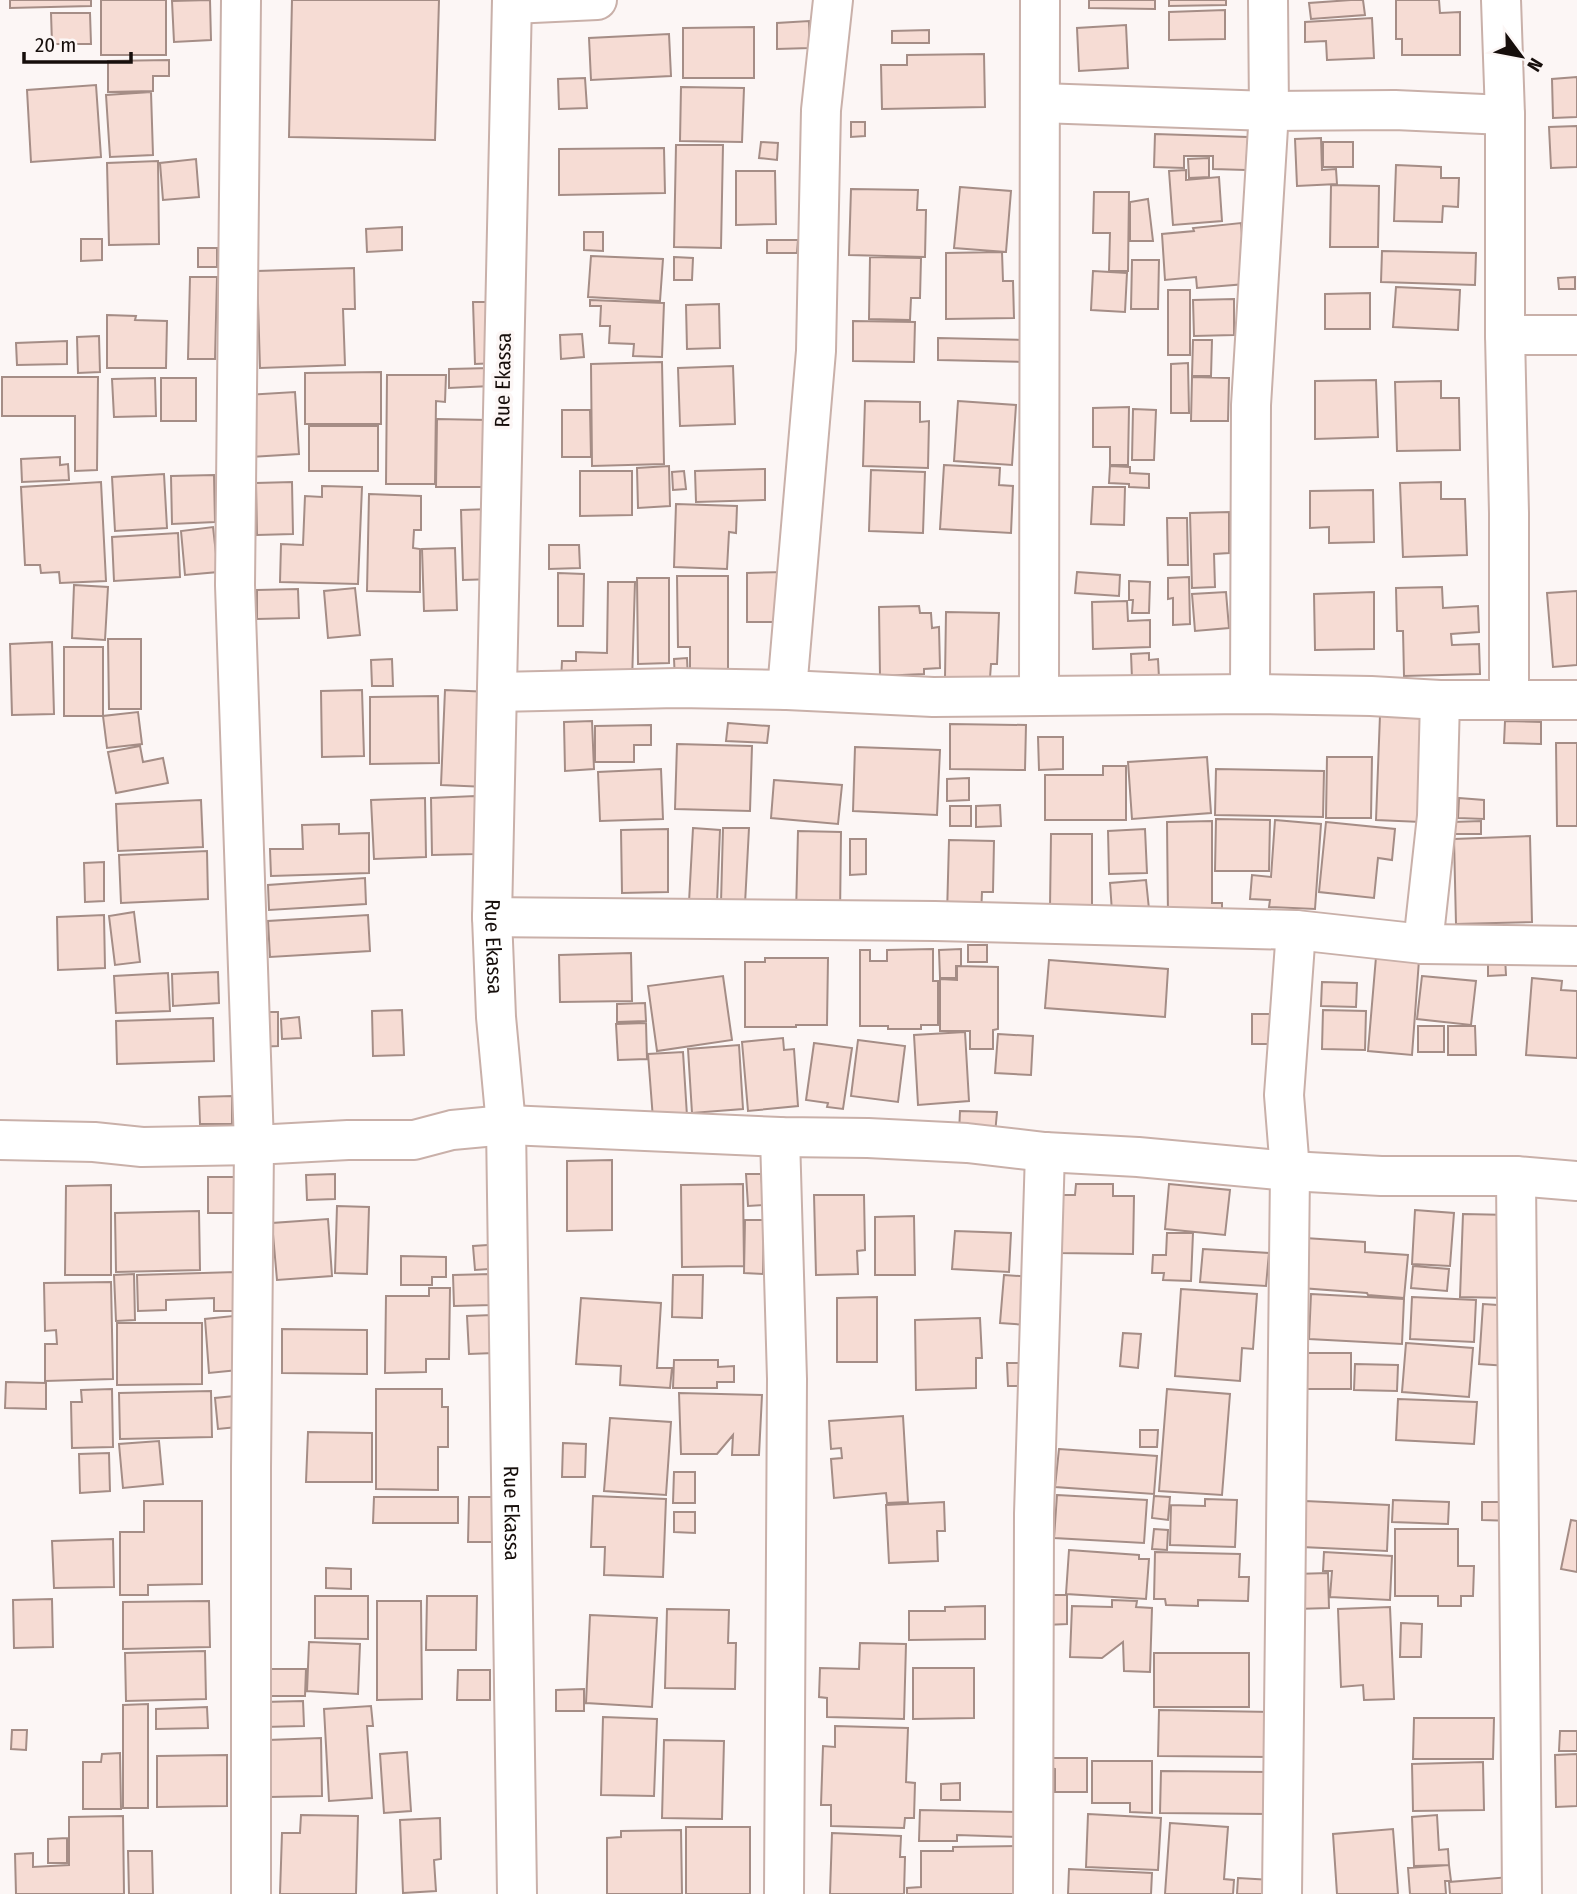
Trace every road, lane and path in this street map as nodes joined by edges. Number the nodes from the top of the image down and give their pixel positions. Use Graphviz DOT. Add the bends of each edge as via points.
graph roads {
  1 [pos="241,0"];
  2 [pos="597,0"];
  3 [pos="833,0"];
  4 [pos="1040,0"];
  5 [pos="1268,0"];
  6 [pos="1501,0"];
  7 [pos="512,2"];
  8 [pos="1040,103"];
  9 [pos="1269,111"];
  10 [pos="1505,115"];
  11 [pos="1505,335"];
  12 [pos="1577,335"];
  13 [pos="787,690"];
  14 [pos="498,692"];
  15 [pos="1250,694"];
  16 [pos="1039,696"];
  17 [pos="1509,699"];
  18 [pos="1440,700"];
  19 [pos="1577,700"];
  20 [pos="492,917"];
  21 [pos="1296,930"];
  22 [pos="1423,944"];
  23 [pos="1577,946"];
  24 [pos="506,1125"];
  25 [pos="780,1137"];
  26 [pos="0,1140"];
  27 [pos="254,1145"];
  28 [pos="1045,1152"];
  29 [pos="1290,1171"];
  30 [pos="1517,1176"];
  31 [pos="1577,1181"];
  32 [pos="251,1894"];
  33 [pos="517,1894"];
  34 [pos="784,1894"];
  35 [pos="1033,1894"];
  36 [pos="1282,1894"];
  37 [pos="1522,1894"];
  1 -- 27 [label="street" via="235,585"];
  2 -- 7 [label="street"];
  3 -- 13 [label="street" via="821,110 816,351"];
  4 -- 8 [label="street"];
  5 -- 9 [label="street"];
  6 -- 10 [label="street"];
  7 -- 14 [label="street, Rue Ekassa"];
  8 -- 9 [label="street"];
  8 -- 16 [label="street"];
  9 -- 10 [label="street"];
  9 -- 15 [label="street" via="1251,405"];
  10 -- 11 [label="street"];
  11 -- 12 [label="street"];
  11 -- 17 [label="street"];
  13 -- 14 [label="street"];
  13 -- 16 [label="street" via="933,697"];
  14 -- 20 [label="street, Rue Ekassa"];
  15 -- 16 [label="street"];
  15 -- 18 [label="street"];
  17 -- 18 [label="street"];
  17 -- 19 [label="street"];
  18 -- 22 [label="street" via="1437,816"];
  20 -- 21 [label="street"];
  20 -- 24 [label="street, Rue Ekassa"];
  21 -- 22 [label="street"];
  21 -- 29 [label="street" via="1284,1095"];
  22 -- 23 [label="street"];
  24 -- 25 [label="street"];
  24 -- 27 [label="street" via="452,1130 414,1140"];
  24 -- 33 [label="street, Rue Ekassa"];
  25 -- 28 [label="street" via="868,1138"];
  25 -- 34 [label="street" via="787,1379"];
  26 -- 27 [label="street" via="142,1147"];
  27 -- 32 [label="street"];
  28 -- 29 [label="street"];
  28 -- 35 [label="street" via="1034,1514"];
  29 -- 30 [label="street"];
  29 -- 36 [label="street"];
  30 -- 31 [label="street"];
  30 -- 37 [label="street"];
}
